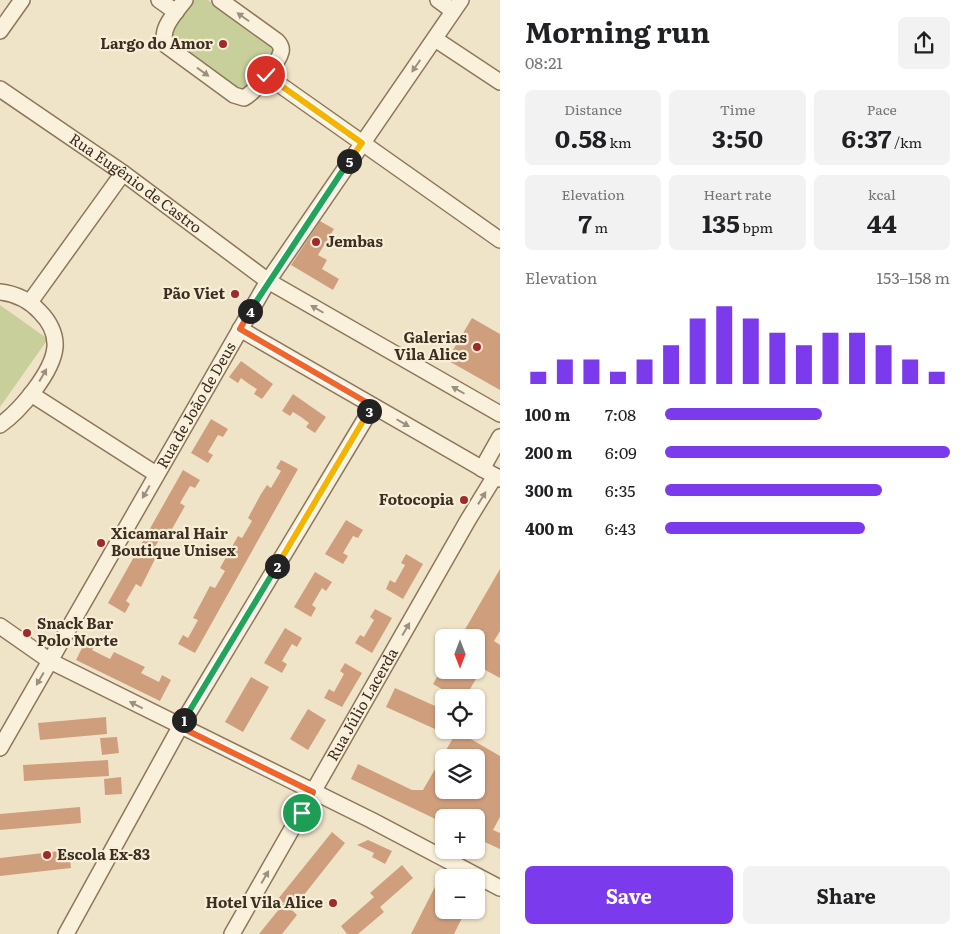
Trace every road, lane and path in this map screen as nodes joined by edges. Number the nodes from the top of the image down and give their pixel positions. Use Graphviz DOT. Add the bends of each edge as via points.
graph roads {
  1 [pos="22,0"];
  2 [pos="160,0"];
  3 [pos="220,0"];
  4 [pos="438,0"];
  5 [pos="457,5"];
  6 [pos="181,6"];
  7 [pos="0,31"];
  8 [pos="435,39"];
  9 [pos="266,75"];
  10 [pos="500,82"];
  11 [pos="0,89"];
  12 [pos="362,143"];
  13 [pos="122,173"];
  14 [pos="500,240"];
  15 [pos="268,281"];
  16 [pos="0,292"];
  17 [pos="30,302"];
  18 [pos="240,329"];
  19 [pos="31,394"];
  20 [pos="373,406"];
  21 [pos="500,414"];
  22 [pos="0,425"];
  23 [pos="500,437"];
  24 [pos="482,469"];
  25 [pos="156,474"];
  26 [pos="498,478"];
  27 [pos="0,626"];
  28 [pos="50,661"];
  29 [pos="180,727"];
  30 [pos="0,748"];
  31 [pos="313,792"];
  32 [pos="500,888"];
  33 [pos="66,934"];
  34 [pos="232,934"];
  1 -- 7 [label="street"];
  2 -- 6 [label="street"];
  9 -- 3 [label="street, one-way" via="281,53 278,41"];
  4 -- 5 [label="street"];
  5 -- 8 [label="street, Rua de João de Deus"];
  6 -- 9 [label="street, one-way" via="163,32 164,41 234,95 244,98"];
  8 -- 10 [label="street"];
  8 -- 12 [label="street, Rua de João de Deus, one-way"];
  9 -- 12 [label="street"];
  11 -- 13 [label="street, Rua Eugênio de Castro"];
  12 -- 14 [label="street"];
  12 -- 15 [label="street, Rua de João de Deus"];
  13 -- 15 [label="street, Rua Eugênio de Castro"];
  13 -- 17 [label="street"];
  15 -- 18 [label="street, Rua de João de Deus"];
  21 -- 15 [label="street, Rua Eugênio de Castro, one-way"];
  16 -- 17 [label="street"];
  19 -- 17 [label="street, one-way" via="55,348 51,328"];
  18 -- 20 [label="street"];
  18 -- 25 [label="street, Rua de João de Deus"];
  19 -- 22 [label="street"];
  19 -- 25 [label="street"];
  20 -- 24 [label="street, one-way"];
  20 -- 29 [label="street"];
  23 -- 24 [label="street"];
  24 -- 26 [label="street"];
  25 -- 28 [label="street, Rua de João de Deus, one-way"];
  31 -- 26 [label="street, Rua Júlio Lacerda, one-way" via="468,520"];
  27 -- 28 [label="street"];
  29 -- 28 [label="street, one-way"];
  28 -- 30 [label="street, Rua de João de Deus, one-way"];
  29 -- 31 [label="street"];
  29 -- 33 [label="street"];
  31 -- 32 [label="street"];
  34 -- 31 [label="street, Rua Júlio Lacerda, one-way"];
}
